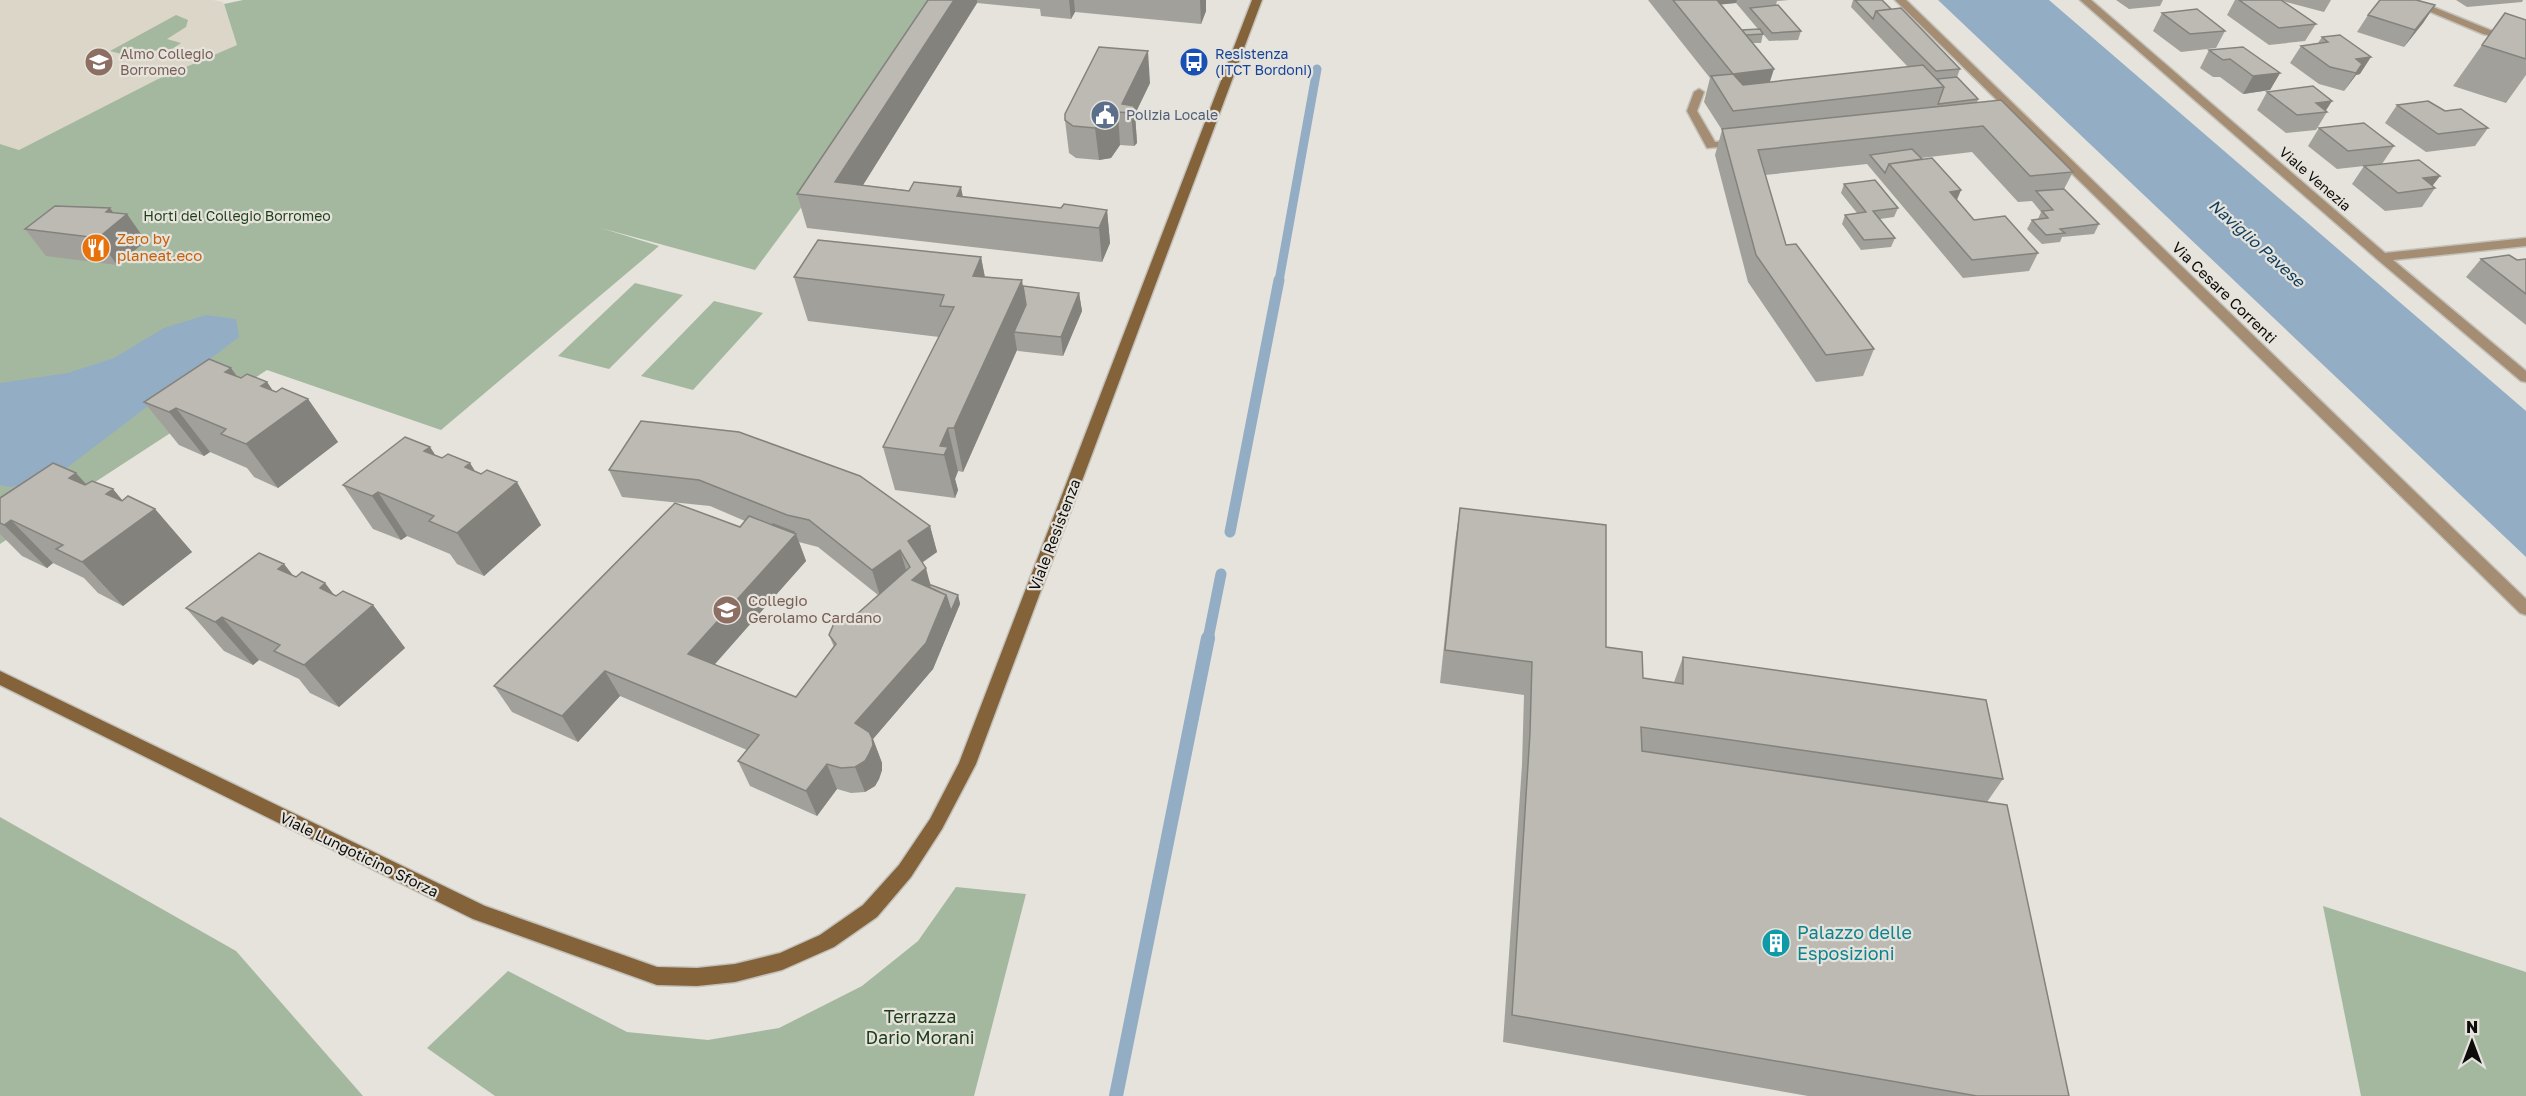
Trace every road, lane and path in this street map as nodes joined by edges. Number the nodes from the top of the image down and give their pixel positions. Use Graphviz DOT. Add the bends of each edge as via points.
graph roads {
  1 [pos="1257,0"];
  2 [pos="1900,0"];
  3 [pos="2085,0"];
  4 [pos="2407,0"];
  5 [pos="2526,41"];
  6 [pos="1699,92"];
  7 [pos="1746,142"];
  8 [pos="2526,242"];
  9 [pos="2382,258"];
  10 [pos="2526,378"];
  11 [pos="2526,609"];
  12 [pos="0,678"];
  13 [pos="735,973"];
  1 -- 13 [label="main road, Viale Resistenza" via="967,764 936,824 905,871 870,911 827,941 782,961"];
  2 -- 11 [label="street, Via Cesare Correnti" via="2010,113"];
  3 -- 9 [label="street, Viale Venezia"];
  4 -- 5 [label="street" via="2487,32"];
  6 -- 7 [label="street" via="1692,111 1711,146"];
  8 -- 9 [label="street"];
  9 -- 10 [label="street, Viale Venezia"];
  12 -- 13 [label="main road, Viale Lungoticino Sforza" via="480,913 657,976"];
}
